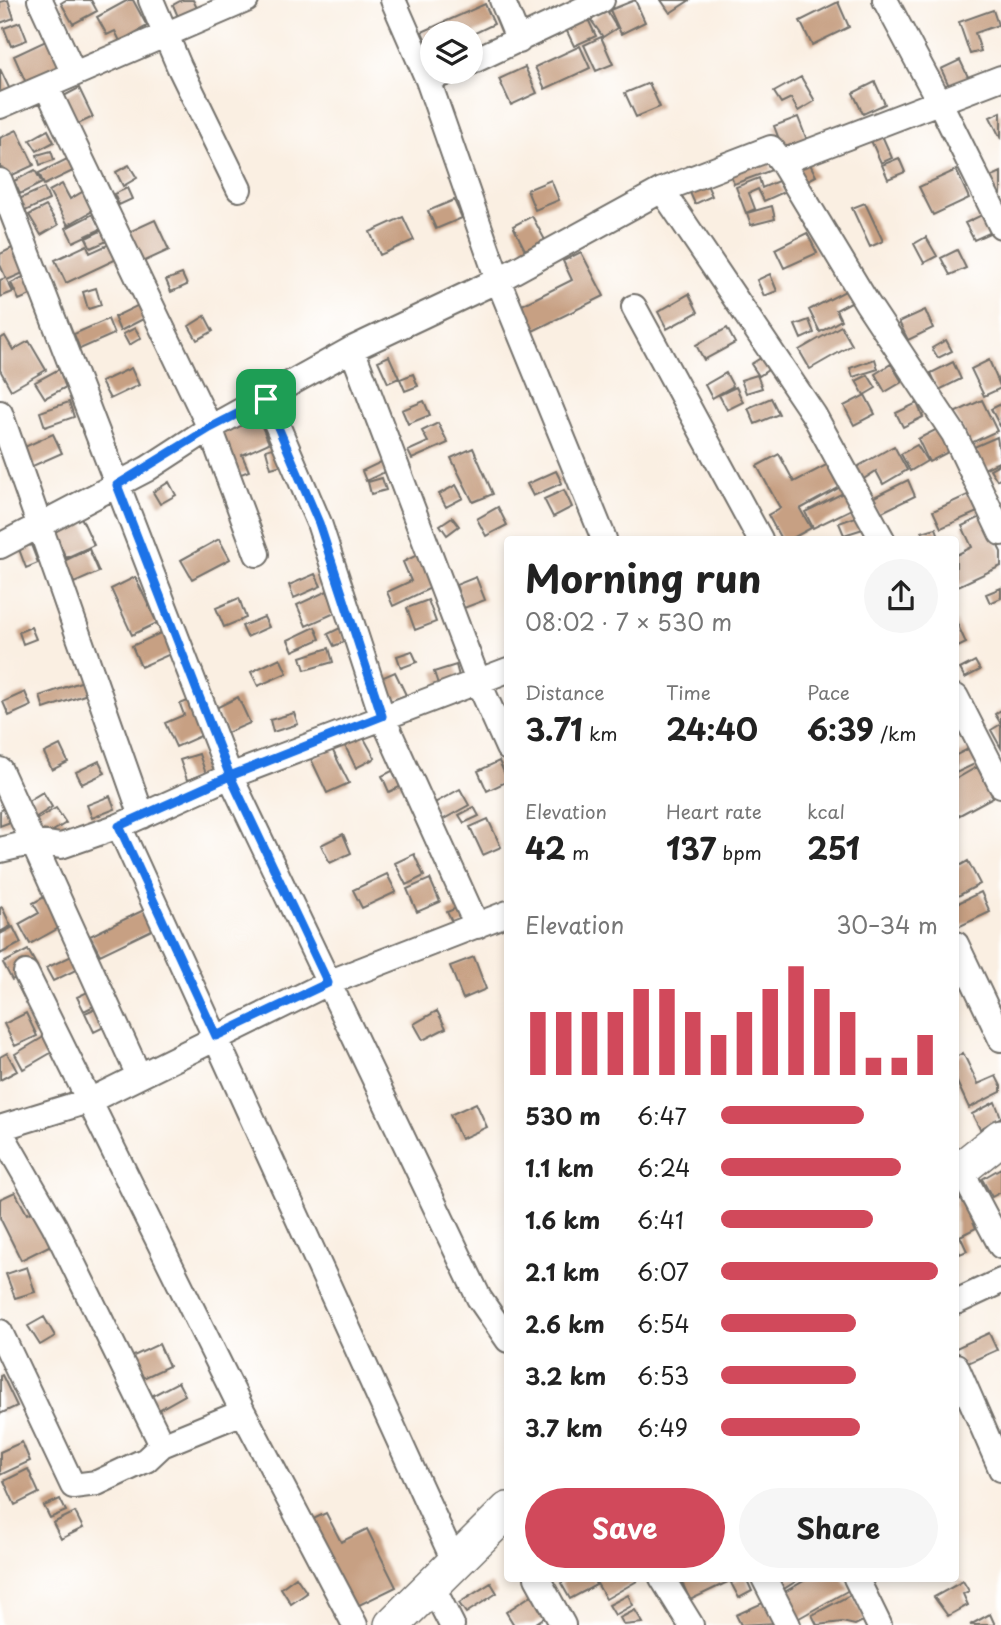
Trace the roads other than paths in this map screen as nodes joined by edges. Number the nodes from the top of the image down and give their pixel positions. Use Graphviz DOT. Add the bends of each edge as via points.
graph roads {
  1 [pos="40,0"];
  2 [pos="150,0"];
  3 [pos="246,0"];
  4 [pos="393,0"];
  5 [pos="502,0"];
  6 [pos="602,0"];
  7 [pos="885,0"];
  8 [pos="165,35"];
  9 [pos="519,41"];
  10 [pos="420,46"];
  11 [pos="483,57"];
  12 [pos="74,74"];
  13 [pos="1001,78"];
  14 [pos="440,84"];
  15 [pos="47,89"];
  16 [pos="940,103"];
  17 [pos="0,106"];
  18 [pos="782,162"];
  19 [pos="0,181"];
  20 [pos="240,189"];
  21 [pos="662,190"];
  22 [pos="998,211"];
  23 [pos="498,280"];
  24 [pos="634,307"];
  25 [pos="352,349"];
  26 [pos="266,399"];
  27 [pos="0,413"];
  28 [pos="210,428"];
  29 [pos="117,485"];
  30 [pos="41,525"];
  31 [pos="1001,533"];
  32 [pos="603,536"];
  33 [pos="758,536"];
  34 [pos="880,536"];
  35 [pos="0,546"];
  36 [pos="257,554"];
  37 [pos="504,671"];
  38 [pos="478,681"];
  39 [pos="959,703"];
  40 [pos="382,716"];
  41 [pos="504,739"];
  42 [pos="0,770"];
  43 [pos="230,776"];
  44 [pos="1001,785"];
  45 [pos="142,816"];
  46 [pos="119,826"];
  47 [pos="34,842"];
  48 [pos="0,850"];
  49 [pos="504,921"];
  50 [pos="477,926"];
  51 [pos="959,950"];
  52 [pos="26,973"];
  53 [pos="328,983"];
  54 [pos="216,1036"];
  55 [pos="1001,1039"];
  56 [pos="139,1076"];
  57 [pos="91,1100"];
  58 [pos="0,1130"];
  59 [pos="1001,1138"];
  60 [pos="959,1166"];
  61 [pos="959,1169"];
  62 [pos="1001,1246"];
  63 [pos="1001,1281"];
  64 [pos="959,1301"];
  65 [pos="0,1332"];
  66 [pos="504,1334"];
  67 [pos="959,1373"];
  68 [pos="243,1412"];
  69 [pos="162,1445"];
  70 [pos="1001,1469"];
  71 [pos="504,1519"];
  72 [pos="442,1573"];
  73 [pos="539,1582"];
  74 [pos="664,1582"];
  75 [pos="766,1582"];
  76 [pos="858,1582"];
  77 [pos="355,1625"];
  78 [pos="392,1625"];
  79 [pos="452,1625"];
  80 [pos="563,1625"];
  81 [pos="691,1625"];
  82 [pos="789,1625"];
  83 [pos="879,1625"];
  1 -- 12 [label="street"];
  2 -- 8 [label="street"];
  3 -- 8 [label="street"];
  4 -- 10 [label="street"];
  5 -- 9 [label="street"];
  6 -- 9 [label="street"];
  7 -- 16 [label="street"];
  8 -- 12 [label="street"];
  8 -- 20 [label="street"];
  9 -- 11 [label="street"];
  12 -- 15 [label="street"];
  13 -- 16 [label="street"];
  14 -- 23 [label="street"];
  15 -- 17 [label="street"];
  15 -- 28 [label="street"];
  16 -- 18 [label="street"];
  16 -- 22 [label="street"];
  18 -- 21 [label="street" via="771,148"];
  18 -- 31 [label="street" via="867,303 954,434"];
  19 -- 29 [label="street"];
  21 -- 23 [label="street"];
  21 -- 34 [label="street" via="814,415"];
  23 -- 25 [label="street"];
  23 -- 32 [label="street"];
  24 -- 33 [label="street"];
  25 -- 26 [label="street"];
  25 -- 38 [label="street"];
  26 -- 28 [label="street"];
  26 -- 40 [label="street" via="319,523"];
  27 -- 30 [label="street"];
  28 -- 29 [label="street"];
  28 -- 36 [label="street"];
  29 -- 30 [label="street"];
  29 -- 43 [label="street"];
  30 -- 35 [label="street"];
  30 -- 45 [label="street"];
  37 -- 38 [label="street"];
  38 -- 40 [label="street"];
  38 -- 41 [label="street"];
  39 -- 44 [label="street"];
  40 -- 43 [label="street"];
  40 -- 50 [label="street"];
  42 -- 47 [label="street"];
  43 -- 45 [label="street"];
  43 -- 53 [label="street"];
  45 -- 46 [label="street"];
  46 -- 47 [label="street" via="61,846"];
  46 -- 54 [label="street"];
  47 -- 48 [label="street"];
  47 -- 56 [label="street"];
  49 -- 50 [label="street"];
  50 -- 53 [label="street"];
  51 -- 55 [label="street"];
  52 -- 57 [label="street"];
  53 -- 54 [label="street"];
  53 -- 66 [label="street" via="479,1298"];
  54 -- 56 [label="street"];
  54 -- 72 [label="street"];
  56 -- 57 [label="street"];
  57 -- 58 [label="street"];
  57 -- 68 [label="street"];
  58 -- 69 [label="street" via="54,1224"];
  59 -- 60 [label="street"];
  61 -- 62 [label="street"];
  63 -- 64 [label="street"];
  65 -- 69 [label="street" via="73,1486 97,1483 146,1460"];
  67 -- 70 [label="street"];
  68 -- 69 [label="street"];
  68 -- 77 [label="street"];
  71 -- 72 [label="street"];
  72 -- 78 [label="street"];
  72 -- 79 [label="street"];
  73 -- 80 [label="street"];
  74 -- 81 [label="street"];
  75 -- 82 [label="street"];
  76 -- 83 [label="street"];
}
